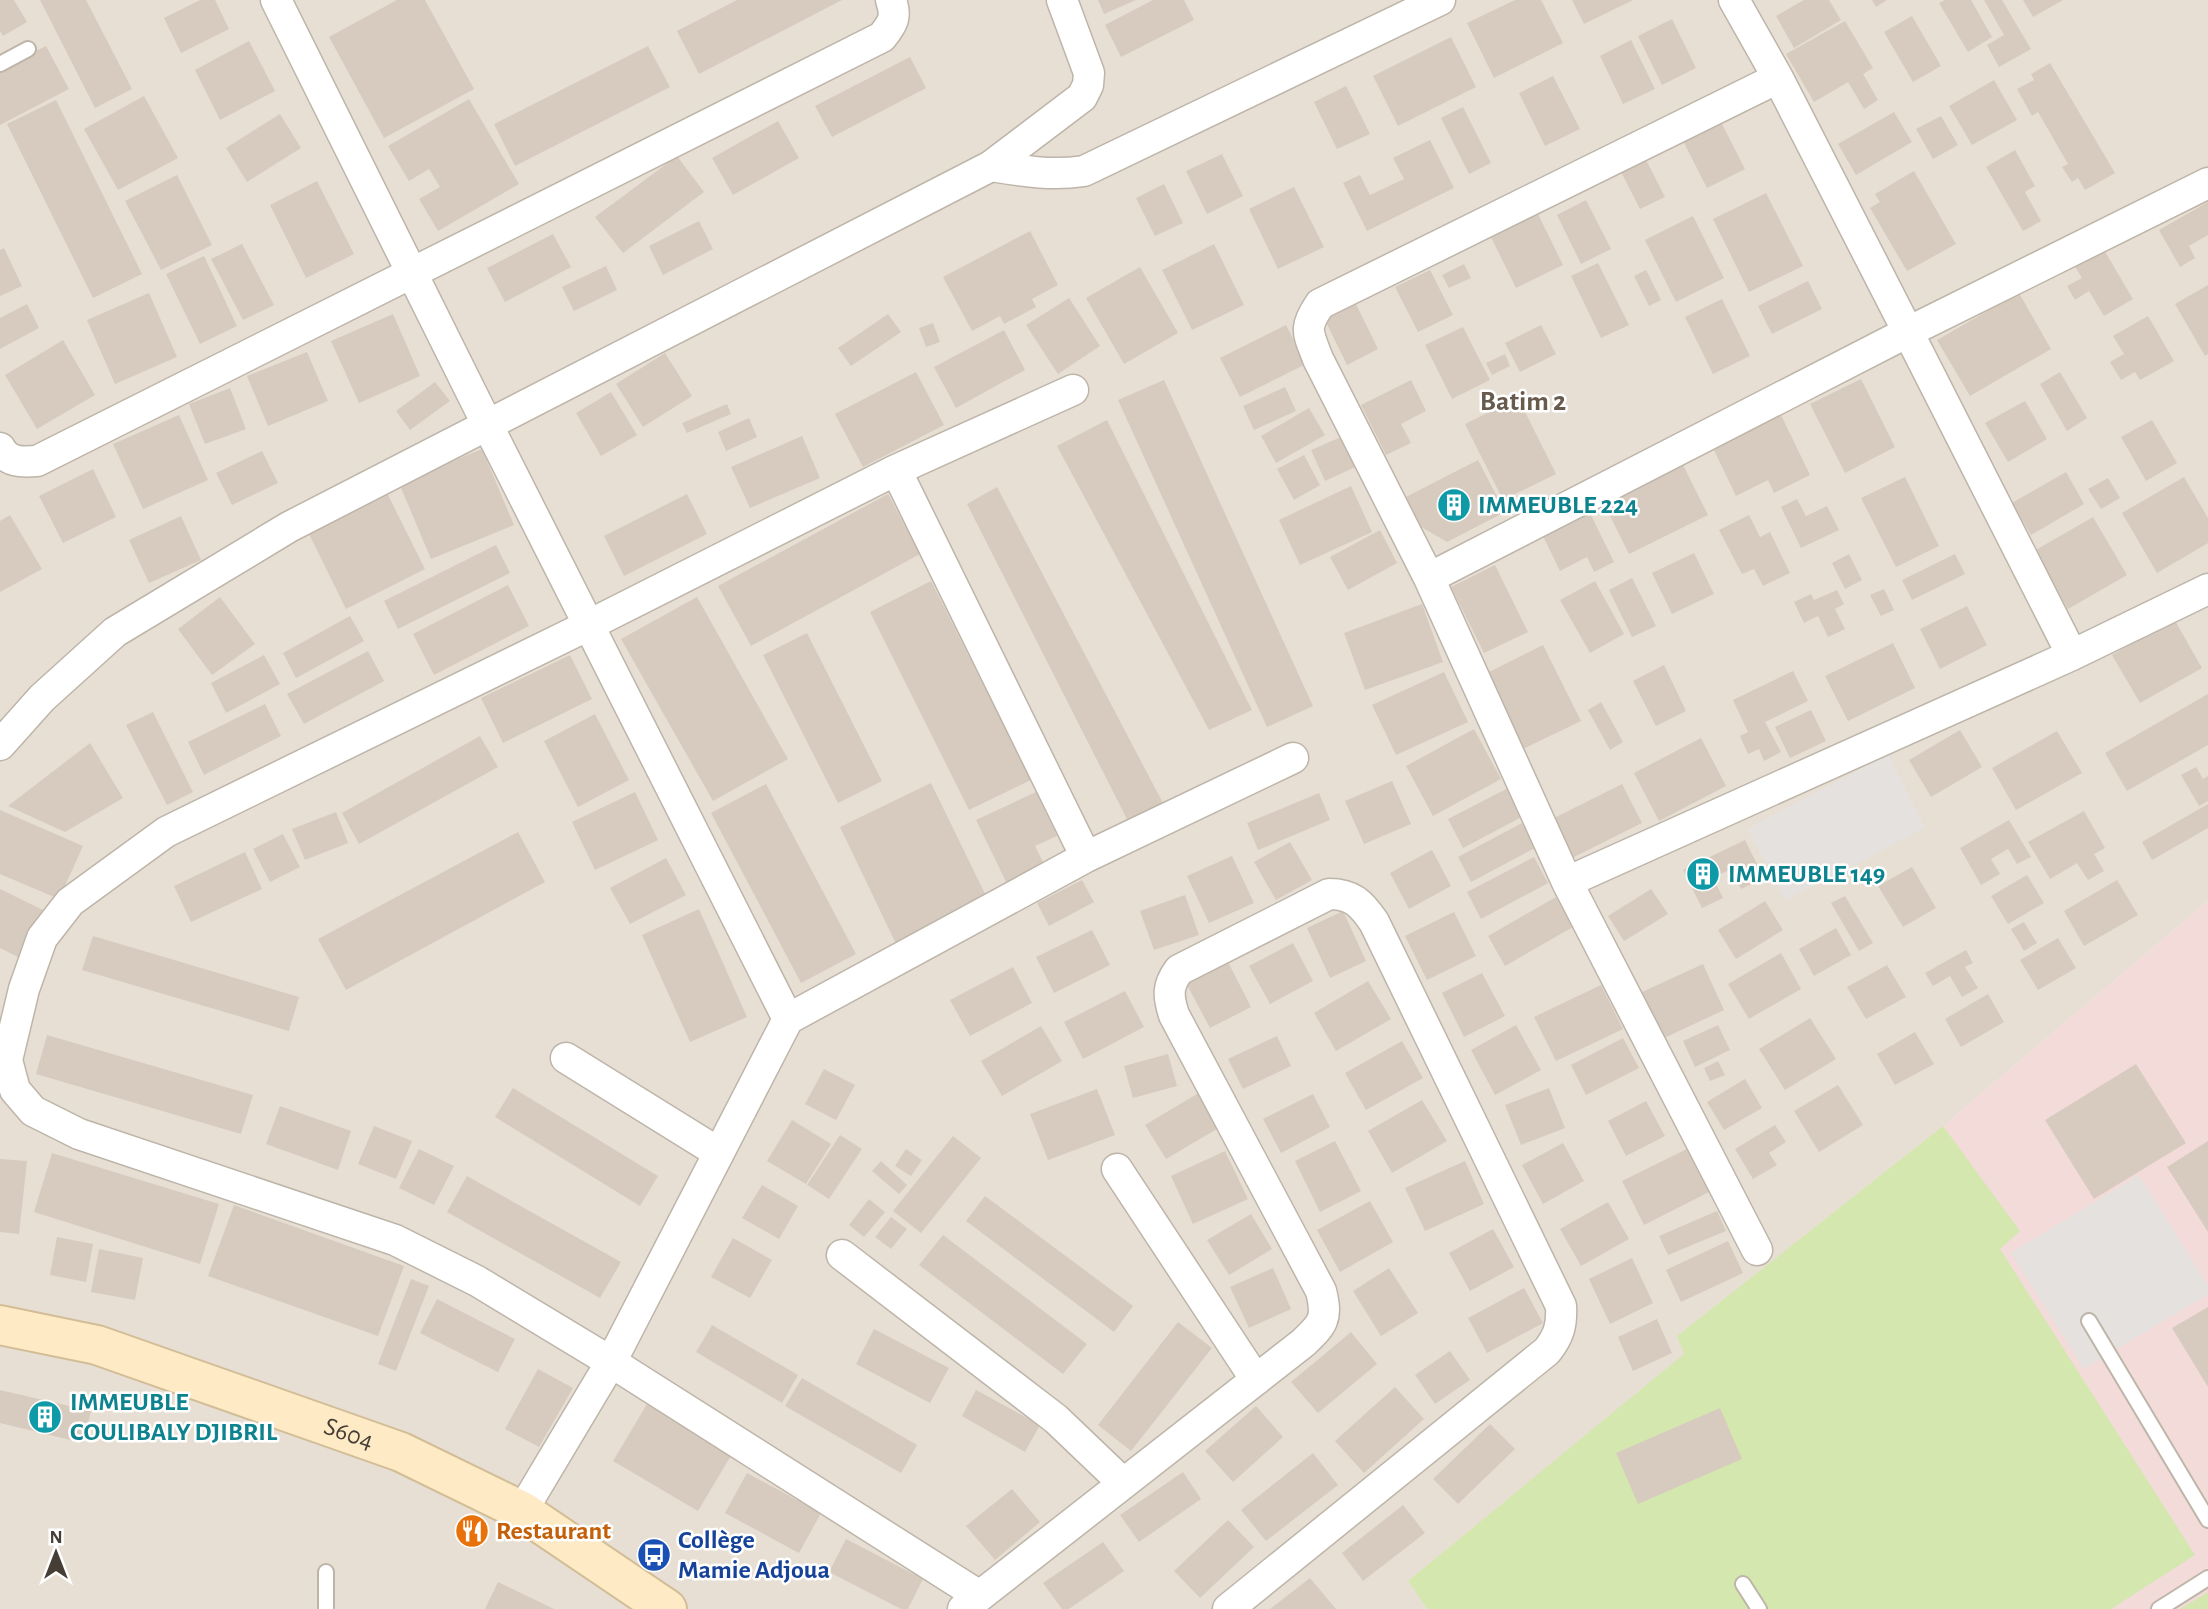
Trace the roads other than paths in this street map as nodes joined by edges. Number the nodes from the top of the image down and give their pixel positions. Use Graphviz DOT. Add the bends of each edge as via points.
graph roads {
  1 [pos="276,0"];
  2 [pos="891,0"];
  3 [pos="1062,0"];
  4 [pos="1440,0"];
  5 [pos="1740,2"];
  6 [pos="28,49"];
  7 [pos="0,64"];
  8 [pos="1777,78"];
  9 [pos="990,166"];
  10 [pos="2208,183"];
  11 [pos="413,273"];
  12 [pos="1908,331"];
  13 [pos="1073,390"];
  14 [pos="487,424"];
  15 [pos="0,448"];
  16 [pos="896,470"];
  17 [pos="1429,578"];
  18 [pos="2208,589"];
  19 [pos="589,625"];
  20 [pos="2071,655"];
  21 [pos="0,745"];
  22 [pos="1293,758"];
  23 [pos="1086,857"];
  24 [pos="1567,882"];
  25 [pos="788,1019"];
  26 [pos="566,1058"];
  27 [pos="719,1153"];
  28 [pos="1117,1169"];
  29 [pos="1757,1250"];
  30 [pos="842,1255"];
  31 [pos="2089,1321"];
  32 [pos="0,1325"];
  33 [pos="611,1362"];
  34 [pos="1256,1380"];
  35 [pos="1123,1483"];
  36 [pos="522,1511"];
  37 [pos="2208,1520"];
  38 [pos="326,1572"];
  39 [pos="2208,1578"];
  40 [pos="1743,1584"];
  41 [pos="971,1602"];
  42 [pos="326,1609"];
  43 [pos="667,1609"];
  44 [pos="1228,1609"];
  45 [pos="1759,1609"];
  46 [pos="2160,1609"];
  1 -- 11 [label="street"];
  2 -- 11 [label="street" via="894,22 882,37"];
  3 -- 9 [label="street" via="1089,73 1088,85 1082,97"];
  4 -- 9 [label="street" via="1084,171 1035,174"];
  5 -- 8 [label="street"];
  6 -- 7 [label="lane"];
  8 -- 12 [label="street"];
  8 -- 17 [label="street" via="1320,304 1312,315 1309,334 1318,359"];
  9 -- 14 [label="street"];
  10 -- 12 [label="street"];
  11 -- 14 [label="street"];
  11 -- 15 [label="street" via="37,461 16,462"];
  12 -- 17 [label="street"];
  12 -- 20 [label="street"];
  13 -- 16 [label="street"];
  14 -- 19 [label="street"];
  14 -- 21 [label="street" via="289,527 115,632 42,698"];
  16 -- 19 [label="street"];
  16 -- 23 [label="street"];
  17 -- 24 [label="street"];
  18 -- 20 [label="street"];
  19 -- 25 [label="street"];
  19 -- 33 [label="street" via="166,832 70,902 42,938 7,1060 15,1090 33,1111 79,1134 395,1240 477,1281"];
  20 -- 24 [label="street"];
  22 -- 23 [label="street"];
  23 -- 25 [label="street"];
  24 -- 29 [label="street"];
  25 -- 27 [label="street"];
  26 -- 27 [label="street"];
  27 -- 33 [label="street"];
  28 -- 34 [label="street"];
  30 -- 35 [label="street" via="1056,1419"];
  31 -- 37 [label="lane"];
  32 -- 36 [label="street, S604" via="97,1345 252,1398 401,1452"];
  33 -- 36 [label="street"];
  33 -- 41 [label="street"];
  34 -- 35 [label="street"];
  34 -- 44 [label="street" via="1318,1329 1324,1322 1325,1306 1174,1014 1171,981 1179,970 1316,900 1345,894 1358,901 1374,922 1561,1306 1562,1322 1558,1337 1547,1350"];
  35 -- 41 [label="street"];
  36 -- 43 [label="street, S604"];
  38 -- 42 [label="lane"];
  39 -- 46 [label="lane"];
  40 -- 45 [label="lane"];
}
